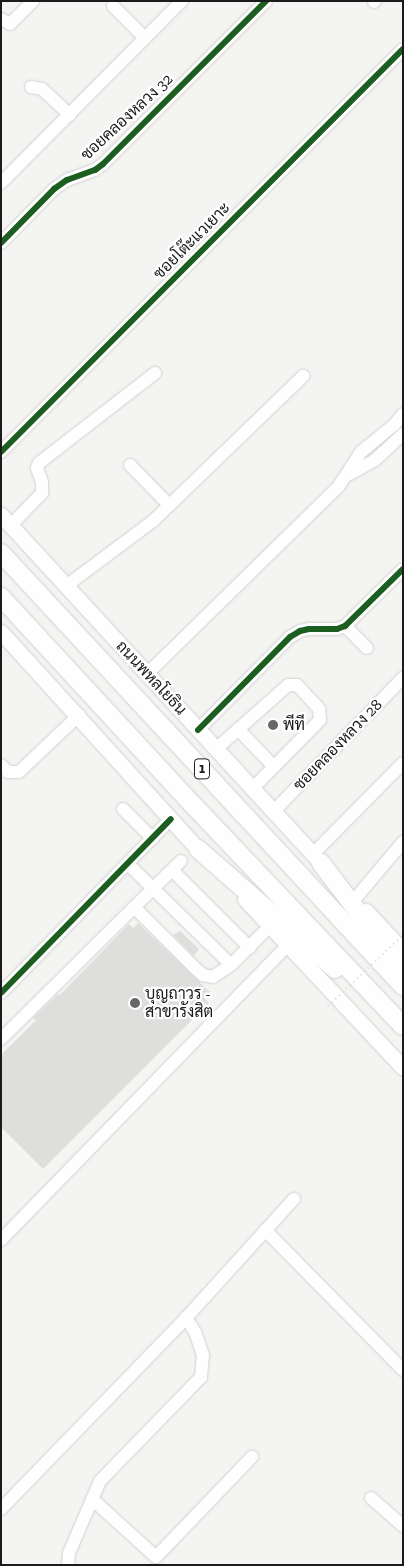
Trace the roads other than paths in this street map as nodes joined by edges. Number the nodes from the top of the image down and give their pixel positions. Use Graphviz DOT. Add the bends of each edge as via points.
graph roads {
  1 [pos="33,1"];
  2 [pos="182,1"];
  3 [pos="266,1"];
  4 [pos="113,6"];
  5 [pos="1,19"];
  6 [pos="145,38"];
  7 [pos="403,49"];
  8 [pos="31,87"];
  9 [pos="70,115"];
  10 [pos="1,183"];
  11 [pos="1,243"];
  12 [pos="155,373"];
  13 [pos="303,376"];
  14 [pos="403,414"];
  15 [pos="403,434"];
  16 [pos="1,452"];
  17 [pos="130,465"];
  18 [pos="348,476"];
  19 [pos="169,505"];
  20 [pos="6,520"];
  21 [pos="1,552"];
  22 [pos="403,569"];
  23 [pos="66,586"];
  24 [pos="1,597"];
  25 [pos="345,626"];
  26 [pos="1,632"];
  27 [pos="367,648"];
  28 [pos="147,674"];
  29 [pos="403,678"];
  30 [pos="79,715"];
  31 [pos="238,729"];
  32 [pos="198,730"];
  33 [pos="216,749"];
  34 [pos="403,763"];
  35 [pos="1,766"];
  36 [pos="274,767"];
  37 [pos="252,789"];
  38 [pos="123,809"];
  39 [pos="273,812"];
  40 [pos="171,819"];
  41 [pos="152,839"];
  42 [pos="403,842"];
  43 [pos="198,850"];
  44 [pos="317,858"];
  45 [pos="128,864"];
  46 [pos="153,888"];
  47 [pos="355,899"];
  48 [pos="134,907"];
  49 [pos="270,926"];
  50 [pos="288,945"];
  51 [pos="250,948"];
  52 [pos="403,950"];
  53 [pos="231,965"];
  54 [pos="403,971"];
  55 [pos="403,986"];
  56 [pos="1,993"];
  57 [pos="403,1027"];
  58 [pos="1,1039"];
  59 [pos="403,1068"];
  60 [pos="294,1199"];
  61 [pos="265,1230"];
  62 [pos="1,1240"];
  63 [pos="186,1318"];
  64 [pos="403,1370"];
  65 [pos="252,1457"];
  66 [pos="371,1498"];
  67 [pos="92,1499"];
  68 [pos="1,1509"];
  69 [pos="403,1526"];
  70 [pos="68,1565"];
  1 -- 5 [label="street" via="10,24"];
  2 -- 6 [label="street"];
  3 -- 11 [label="street, ซอยคลองหลวง 32" via="102,164 95,170 67,180 54,190"];
  4 -- 6 [label="street"];
  6 -- 9 [label="street"];
  7 -- 16 [label="street, ซอยโต๊ะแวเยาะ"];
  8 -- 9 [label="street" via="42,89"];
  9 -- 10 [label="street"];
  12 -- 20 [label="street" via="39,463 42,493"];
  13 -- 19 [label="street"];
  14 -- 18 [label="street" via="361,452"];
  15 -- 18 [label="street" via="375,460"];
  17 -- 19 [label="street"];
  18 -- 28 [label="street"];
  19 -- 23 [label="street" via="137,535"];
  20 -- 23 [label="main road, ถนนพหลโยธิน / 1"];
  21 -- 55 [label="highway, ถนนพหลโยธิน / 1"];
  22 -- 25 [label="street"];
  23 -- 28 [label="main road, ถนนพหลโยธิน / 1"];
  24 -- 57 [label="highway, 1"];
  25 -- 27 [label="street"];
  25 -- 32 [label="street" via="309,629 290,637"];
  26 -- 30 [label="main road"];
  28 -- 32 [label="main road, ถนนพหลโยธิน / 1"];
  29 -- 39 [label="street, ซอยคลองหลวง 28"];
  30 -- 35 [label="street" via="19,772 8,772"];
  30 -- 40 [label="main road"];
  31 -- 33 [label="street"];
  31 -- 36 [label="street"];
  31 -- 36 [label="street" via="288,685 297,685 319,709 320,720"];
  32 -- 33 [label="main road, ถนนพหลโยธิน / 1"];
  33 -- 37 [label="main road, ถนนพหลโยธิน / 1"];
  34 -- 44 [label="street"];
  36 -- 37 [label="street"];
  37 -- 39 [label="main road, ถนนพหลโยธิน / 1"];
  38 -- 41 [label="street"];
  39 -- 44 [label="main road, ถนนพหลโยธิน / 1"];
  40 -- 41 [label="street"];
  40 -- 43 [label="main road"];
  41 -- 45 [label="street"];
  42 -- 47 [label="street"];
  43 -- 49 [label="main road"];
  43 -- 57 [label="highway"];
  44 -- 47 [label="main road, ถนนพหลโยธิน / 1"];
  44 -- 54 [label="highway"];
  45 -- 46 [label="street"];
  45 -- 56 [label="street"];
  46 -- 48 [label="street"];
  46 -- 51 [label="street" via="177,865"];
  46 -- 53 [label="street"];
  47 -- 52 [label="main road, ถนนพหลโยธิน / 1"];
  48 -- 53 [label="street" via="203,975 213,977"];
  48 -- 58 [label="street"];
  49 -- 50 [label="main road"];
  49 -- 51 [label="street"];
  50 -- 59 [label="main road"];
  50 -- 62 [label="street"];
  51 -- 53 [label="street"];
  60 -- 61 [label="street"];
  61 -- 63 [label="street"];
  61 -- 64 [label="street"];
  63 -- 67 [label="street" via="196,1332 204,1355 201,1377 100,1481"];
  63 -- 68 [label="street"];
  65 -- 67 [label="street" via="156,1557"];
  66 -- 69 [label="street"];
  67 -- 70 [label="street"];
}
